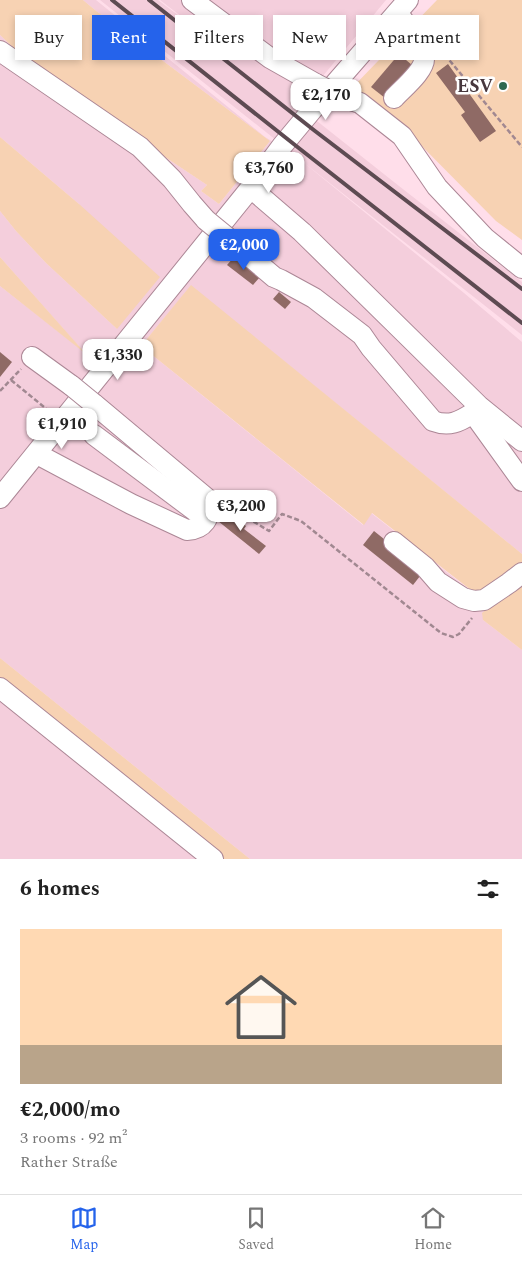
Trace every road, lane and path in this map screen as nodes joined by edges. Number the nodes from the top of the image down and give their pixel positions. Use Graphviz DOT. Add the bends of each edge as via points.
graph roads {
  1 [pos="192,0"];
  2 [pos="403,7"];
  3 [pos="0,51"];
  4 [pos="450,60"];
  5 [pos="394,98"];
  6 [pos="522,147"];
  7 [pos="253,186"];
  8 [pos="522,268"];
  9 [pos="32,356"];
  10 [pos="11,380"];
  11 [pos="0,391"];
  12 [pos="476,410"];
  13 [pos="48,411"];
  14 [pos="94,435"];
  15 [pos="522,441"];
  16 [pos="37,454"];
  17 [pos="522,481"];
  18 [pos="0,498"];
  19 [pos="209,511"];
  20 [pos="394,542"];
  21 [pos="522,573"];
  22 [pos="484,600"];
  23 [pos="0,688"];
  24 [pos="212,859"];
  1 -- 8 [label="street, bridge" via="270,58 316,84 360,103 402,136 437,187 485,238"];
  2 -- 5 [label="street" via="403,19 424,59 422,67"];
  2 -- 7 [label="street" via="312,110"];
  3 -- 12 [label="street, bridge" via="140,147 172,178 206,220 274,278 314,298 362,335 433,420 443,425 463,420"];
  4 -- 6 [label="path"];
  7 -- 12 [label="street"];
  7 -- 16 [label="street"];
  9 -- 10 [label="path"];
  9 -- 19 [label="street, bridge" via="94,404"];
  10 -- 11 [label="path"];
  10 -- 13 [label="path"];
  12 -- 15 [label="street"];
  12 -- 17 [label="street"];
  14 -- 19 [label="street"];
  16 -- 18 [label="street"];
  16 -- 19 [label="street" via="187,530 203,524"];
  19 -- 22 [label="path" via="236,511 269,531 282,514 301,521 441,633 453,637 459,634"];
  20 -- 22 [label="street" via="455,594 474,601"];
  21 -- 22 [label="street"];
  23 -- 24 [label="street"];
}
